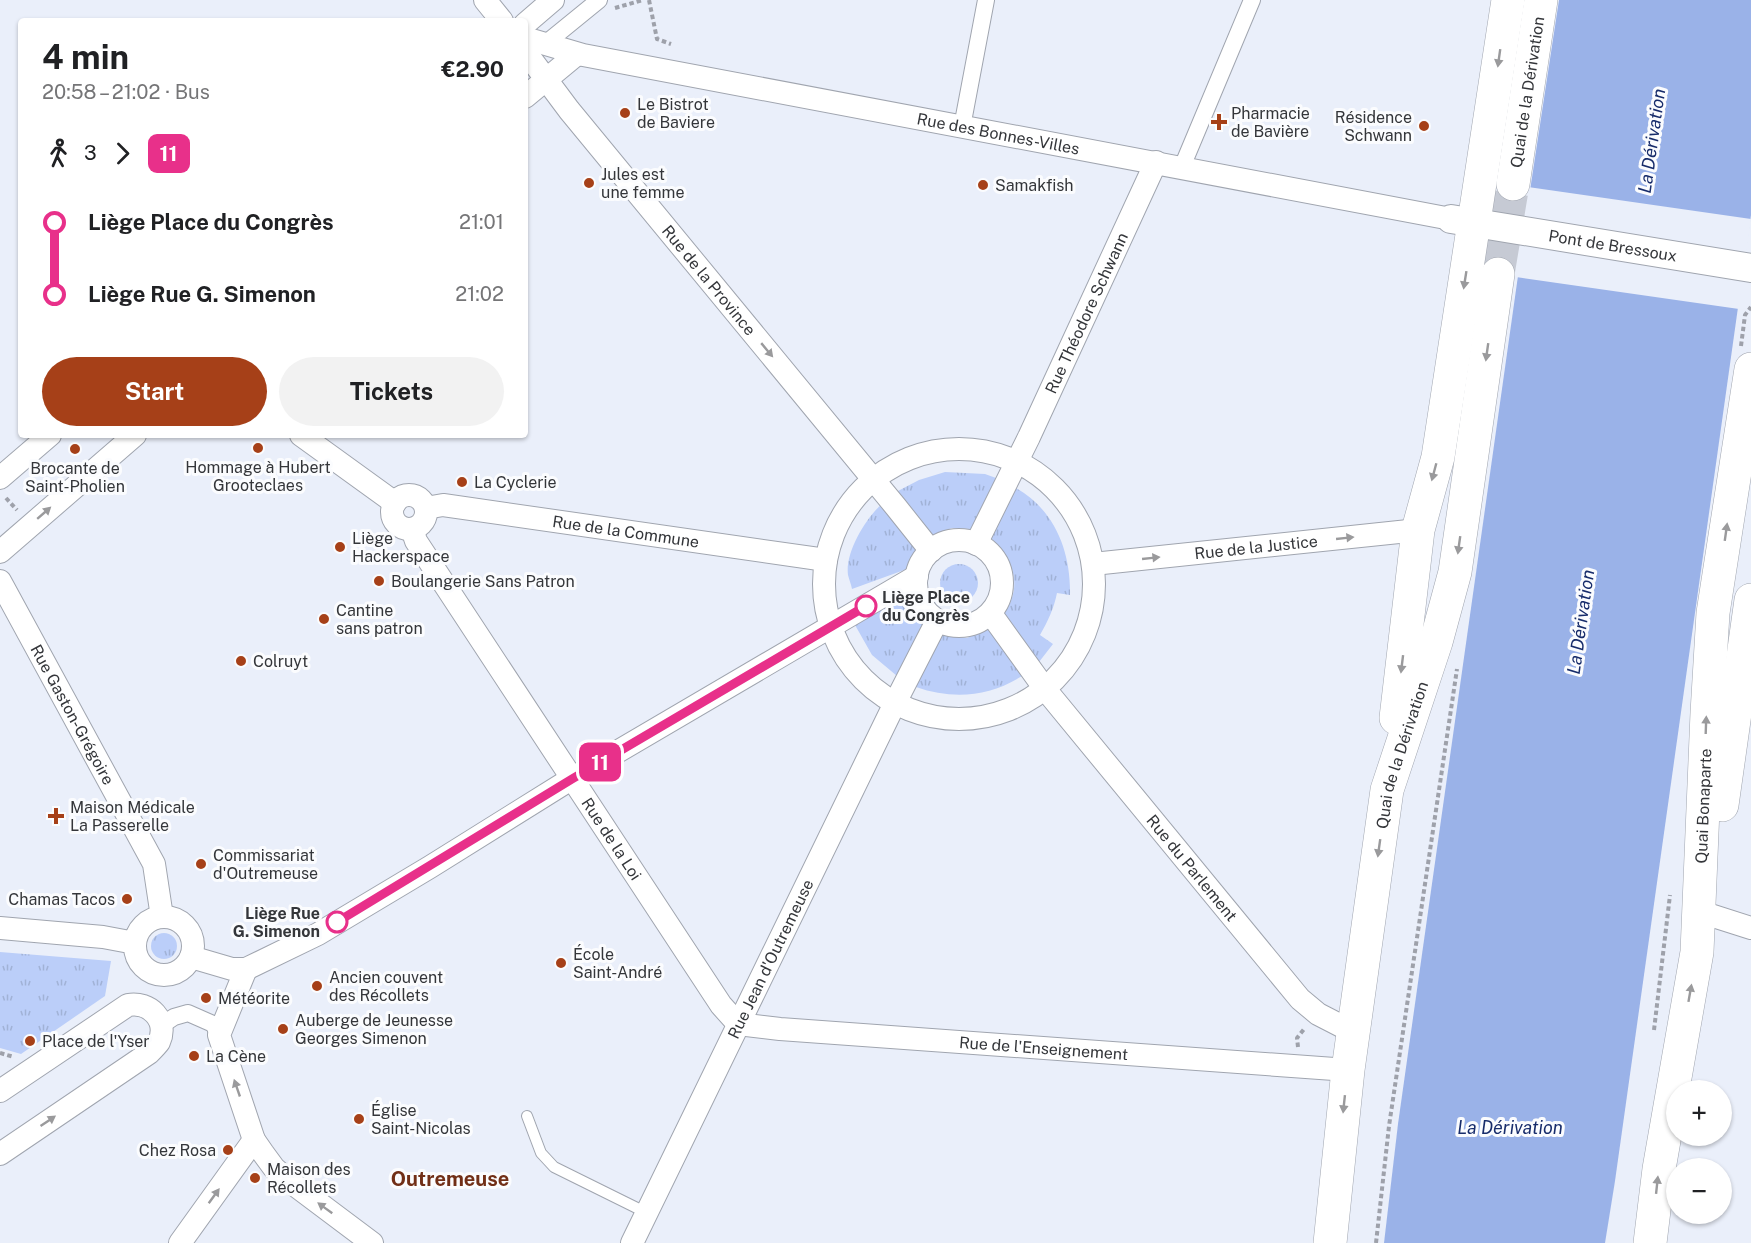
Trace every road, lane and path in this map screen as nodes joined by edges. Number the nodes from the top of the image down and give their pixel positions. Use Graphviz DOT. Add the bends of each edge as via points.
graph roads {
  1 [pos="485,0"];
  2 [pos="553,0"];
  3 [pos="599,0"];
  4 [pos="649,0"];
  5 [pos="986,0"];
  6 [pos="1252,0"];
  7 [pos="1508,0"];
  8 [pos="1541,0"];
  9 [pos="500,18"];
  10 [pos="528,21"];
  11 [pos="532,44"];
  12 [pos="671,44"];
  13 [pos="577,54"];
  14 [pos="546,80"];
  15 [pos="528,95"];
  16 [pos="962,127"];
  17 [pos="1156,162"];
  18 [pos="1182,167"];
  19 [pos="1513,184"];
  20 [pos="1462,220"];
  21 [pos="1748,268"];
  22 [pos="1498,273"];
  23 [pos="1751,369"];
  24 [pos="47,438"];
  25 [pos="132,438"];
  26 [pos="305,438"];
  27 [pos="1017,462"];
  28 [pos="0,478"];
  29 [pos="873,479"];
  30 [pos="395,503"];
  31 [pos="426,508"];
  32 [pos="412,529"];
  33 [pos="1418,530"];
  34 [pos="976,544"];
  35 [pos="931,551"];
  36 [pos="0,552"];
  37 [pos="826,560"];
  38 [pos="1093,564"];
  39 [pos="917,576"];
  40 [pos="0,581"];
  41 [pos="1751,600"];
  42 [pos="991,614"];
  43 [pos="938,621"];
  44 [pos="831,627"];
  45 [pos="1457,667"];
  46 [pos="1045,689"];
  47 [pos="895,703"];
  48 [pos="572,779"];
  49 [pos="1388,790"];
  50 [pos="1707,914"];
  51 [pos="162,917"];
  52 [pos="0,928"];
  53 [pos="1751,928"];
  54 [pos="135,943"];
  55 [pos="1697,952"];
  56 [pos="191,957"];
  57 [pos="246,969"];
  58 [pos="155,974"];
  59 [pos="143,1005"];
  60 [pos="1318,1014"];
  61 [pos="738,1024"];
  62 [pos="162,1025"];
  63 [pos="1353,1032"];
  64 [pos="219,1035"];
  65 [pos="1300,1066"];
  66 [pos="1348,1070"];
  67 [pos="0,1091"];
  68 [pos="527,1116"];
  69 [pos="255,1140"];
  70 [pos="0,1154"];
  71 [pos="647,1213"];
  72 [pos="360,1239"];
  73 [pos="180,1243"];
  74 [pos="632,1243"];
  75 [pos="1330,1243"];
  76 [pos="1376,1243"];
  77 [pos="1650,1243"];
  1 -- 9 [label="street"];
  2 -- 10 [label="street"];
  3 -- 11 [label="street"];
  4 -- 12 [label="path" via="657,39"];
  5 -- 16 [label="street"];
  6 -- 18 [label="street"];
  7 -- 20 [label="main road, one-way"];
  8 -- 19 [label="main road, Quai de la Dérivation"];
  11 -- 13 [label="street, Rue des Bonnes-Villes"];
  11 -- 14 [label="street, Rue de la Province"];
  13 -- 14 [label="street"];
  13 -- 16 [label="street, Rue des Bonnes-Villes"];
  14 -- 15 [label="street"];
  14 -- 29 [label="street, Rue de la Province, one-way"];
  16 -- 17 [label="street, Rue des Bonnes-Villes"];
  17 -- 18 [label="street, Rue des Bonnes-Villes"];
  17 -- 27 [label="street, Rue Théodore Schwann"];
  18 -- 20 [label="street, Rue des Bonnes-Villes"];
  20 -- 21 [label="street, Pont de Bressoux"];
  20 -- 33 [label="main road, one-way" via="1438,457"];
  22 -- 49 [label="main road, Quai de la Dérivation, one-way" via="1455,572"];
  55 -- 23 [label="main road, Quai Bonaparte, one-way" via="1713,613"];
  24 -- 28 [label="street"];
  36 -- 25 [label="street, one-way"];
  26 -- 30 [label="street"];
  27 -- 29 [label="street" via="990,451 942,448 910,458"];
  27 -- 34 [label="street, Rue Théodore Schwann"];
  27 -- 38 [label="street" via="1033,470 1064,498 1086,535"];
  29 -- 35 [label="street, Rue de la Province"];
  29 -- 37 [label="street" via="845,511"];
  30 -- 31 [label="street" via="400,497 412,495"];
  30 -- 32 [label="street, Rue de la Loi" via="395,523"];
  31 -- 32 [label="street" via="423,522"];
  31 -- 37 [label="street, Rue de la Commune" via="443,505"];
  32 -- 48 [label="street, Rue de la Loi" via="416,541"];
  38 -- 33 [label="street, Rue de la Justice, one-way"];
  33 -- 49 [label="main road, one-way"];
  34 -- 35 [label="street" via="954,540"];
  34 -- 42 [label="street" via="995,558 1001,572 1003,587"];
  35 -- 39 [label="street" via="918,568"];
  37 -- 44 [label="street" via="823,592"];
  38 -- 46 [label="street" via="1094,597 1083,638 1060,674"];
  39 -- 43 [label="street" via="919,599 926,612"];
  39 -- 44 [label="street"];
  40 -- 51 [label="street, Rue Gaston-Grégoire" via="154,864"];
  41 -- 50 [label="main road"];
  42 -- 43 [label="street" via="965,626"];
  42 -- 46 [label="street, Rue du Parlement"];
  43 -- 47 [label="street, Rue Jean d'Outremeuse"];
  44 -- 47 [label="street" via="854,670"];
  44 -- 48 [label="street"];
  45 -- 76 [label="path" via="1389,1126"];
  46 -- 47 [label="street" via="1008,710 966,719 924,715"];
  46 -- 60 [label="street, Rue du Parlement" via="1300,999"];
  47 -- 61 [label="street, Rue Jean d'Outremeuse"];
  48 -- 57 [label="street" via="318,934"];
  48 -- 61 [label="street, Rue de la Loi" via="721,1005"];
  49 -- 63 [label="main road, Quai de la Dérivation, one-way"];
  50 -- 53 [label="street"];
  50 -- 55 [label="main road"];
  51 -- 54 [label="street" via="141,928"];
  51 -- 56 [label="street" via="184,924 191,934"];
  52 -- 54 [label="street"];
  54 -- 58 [label="street" via="140,962"];
  77 -- 55 [label="main road, Quai Bonaparte, one-way"];
  56 -- 57 [label="street"];
  56 -- 58 [label="street" via="176,972"];
  57 -- 64 [label="street"];
  58 -- 59 [label="street"];
  59 -- 62 [label="street" via="157,1015"];
  59 -- 67 [label="street" via="128,1005 118,1011"];
  60 -- 63 [label="street, Rue du Parlement"];
  60 -- 65 [label="path" via="1297,1038"];
  61 -- 65 [label="street, Rue de l'Enseignement"];
  61 -- 71 [label="street, Rue Jean d'Outremeuse"];
  62 -- 64 [label="street" via="188,1013 213,1024"];
  70 -- 62 [label="street, one-way" via="149,1053 159,1041"];
  63 -- 66 [label="main road, Quai de la Dérivation"];
  69 -- 64 [label="street, one-way"];
  65 -- 66 [label="street, Rue de l'Enseignement"];
  66 -- 75 [label="main road, Quai de la Dérivation, one-way"];
  68 -- 71 [label="lane" via="541,1153 554,1167"];
  72 -- 69 [label="street, one-way" via="274,1168"];
  73 -- 69 [label="street, one-way"];
  71 -- 74 [label="street, Rue Jean d'Outremeuse"];
}
